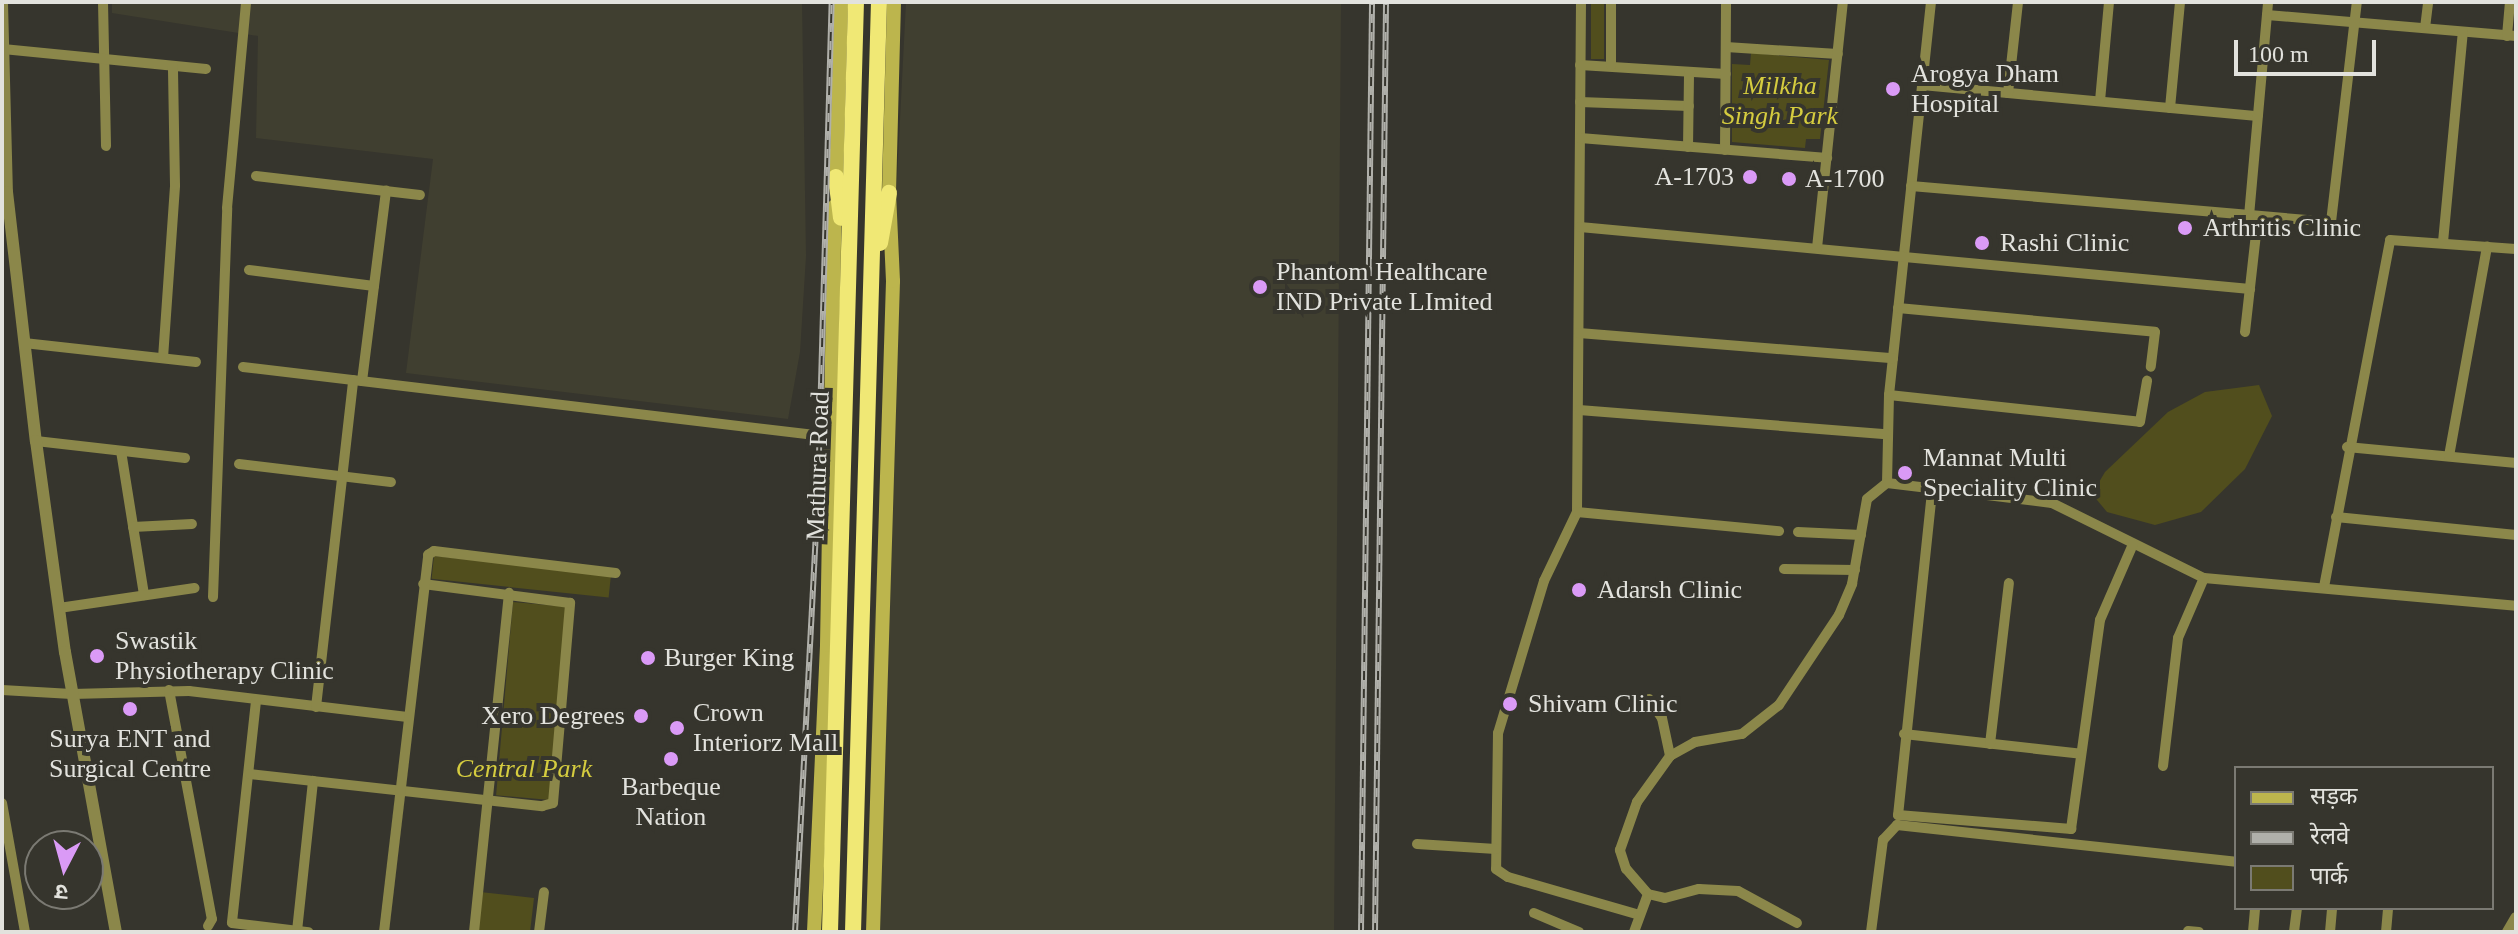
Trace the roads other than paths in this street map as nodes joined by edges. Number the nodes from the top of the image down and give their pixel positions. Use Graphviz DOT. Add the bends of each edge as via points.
graph roads {
  1 [pos="103,2"];
  2 [pos="246,2"];
  3 [pos="841,2"];
  4 [pos="856,2"];
  5 [pos="879,2"];
  6 [pos="894,2"];
  7 [pos="1581,2"];
  8 [pos="1611,2"];
  9 [pos="1726,2"];
  10 [pos="1843,2"];
  11 [pos="1931,2"];
  12 [pos="2018,2"];
  13 [pos="2109,2"];
  14 [pos="2180,2"];
  15 [pos="2268,2"];
  16 [pos="2357,2"];
  17 [pos="2428,2"];
  18 [pos="2510,2"];
  19 [pos="2,4"];
  20 [pos="2267,15"];
  21 [pos="2355,23"];
  22 [pos="2,24"];
  23 [pos="2425,28"];
  24 [pos="2463,32"];
  25 [pos="2511,36"];
  26 [pos="1726,47"];
  27 [pos="3,49"];
  28 [pos="1838,54"];
  29 [pos="103,61"];
  30 [pos="1580,65"];
  31 [pos="173,66"];
  32 [pos="1611,66"];
  33 [pos="206,69"];
  34 [pos="1689,72"];
  35 [pos="1726,74"];
  36 [pos="1922,85"];
  37 [pos="2008,93"];
  38 [pos="2100,101"];
  39 [pos="1580,102"];
  40 [pos="1689,106"];
  41 [pos="2170,108"];
  42 [pos="3,116"];
  43 [pos="2258,116"];
  44 [pos="1580,138"];
  45 [pos="106,146"];
  46 [pos="1688,147"];
  47 [pos="1725,150"];
  48 [pos="1827,158"];
  49 [pos="256,176"];
  50 [pos="836,177"];
  51 [pos="1911,186"];
  52 [pos="386,191"];
  53 [pos="881,193"];
  54 [pos="420,195"];
  55 [pos="2253,217"];
  56 [pos="1580,227"];
  57 [pos="2443,242"];
  58 [pos="2487,246"];
  59 [pos="1817,248"];
  60 [pos="2516,249"];
  61 [pos="848,259"];
  62 [pos="1904,259"];
  63 [pos="249,270"];
  64 [pos="374,286"];
  65 [pos="2250,289"];
  66 [pos="1898,308"];
  67 [pos="2245,332"];
  68 [pos="1579,333"];
  69 [pos="24,343"];
  70 [pos="163,358"];
  71 [pos="1893,358"];
  72 [pos="196,362"];
  73 [pos="243,367"];
  74 [pos="2151,367"];
  75 [pos="358,380"];
  76 [pos="2147,381"];
  77 [pos="1889,395"];
  78 [pos="1579,410"];
  79 [pos="1886,434"];
  80 [pos="832,437"];
  81 [pos="36,441"];
  82 [pos="2347,447"];
  83 [pos="121,451"];
  84 [pos="2449,456"];
  85 [pos="185,458"];
  86 [pos="2516,463"];
  87 [pos="239,464"];
  88 [pos="343,476"];
  89 [pos="391,482"];
  90 [pos="1887,483"];
  91 [pos="1932,492"];
  92 [pos="1577,512"];
  93 [pos="2336,517"];
  94 [pos="192,524"];
  95 [pos="133,527"];
  96 [pos="1779,531"];
  97 [pos="1798,532"];
  98 [pos="1861,535"];
  99 [pos="2516,535"];
  100 [pos="2133,544"];
  101 [pos="1784,569"];
  102 [pos="1855,570"];
  103 [pos="616,573"];
  104 [pos="2204,578"];
  105 [pos="2009,583"];
  106 [pos="423,584"];
  107 [pos="2324,587"];
  108 [pos="195,588"];
  109 [pos="509,593"];
  110 [pos="144,595"];
  111 [pos="213,597"];
  112 [pos="2516,606"];
  113 [pos="59,608"];
  114 [pos="2,690"];
  115 [pos="169,690"];
  116 [pos="72,694"];
  117 [pos="1649,699"];
  118 [pos="256,701"];
  119 [pos="316,707"];
  120 [pos="407,717"];
  121 [pos="1904,734"];
  122 [pos="1990,744"];
  123 [pos="2081,754"];
  124 [pos="1670,756"];
  125 [pos="2163,766"];
  126 [pos="250,774"];
  127 [pos="313,781"];
  128 [pos="399,791"];
  129 [pos="488,800"];
  130 [pos="2,807"];
  131 [pos="1417,844"];
  132 [pos="1496,849"];
  133 [pos="2234,862"];
  134 [pos="8,869"];
  135 [pos="830,879"];
  136 [pos="544,892"];
  137 [pos="1648,894"];
  138 [pos="2255,910"];
  139 [pos="2297,910"];
  140 [pos="2332,910"];
  141 [pos="2388,910"];
  142 [pos="1534,913"];
  143 [pos="1640,915"];
  144 [pos="2516,918"];
  145 [pos="1797,923"];
  146 [pos="208,926"];
  147 [pos="303,931"];
  148 [pos="1571,931"];
  149 [pos="25,932"];
  150 [pos="115,932"];
  151 [pos="384,932"];
  152 [pos="474,932"];
  153 [pos="539,932"];
  154 [pos="816,932"];
  155 [pos="830,932"];
  156 [pos="853,932"];
  157 [pos="873,932"];
  158 [pos="1634,932"];
  159 [pos="1871,932"];
  160 [pos="2253,932"];
  161 [pos="2294,932"];
  162 [pos="2330,932"];
  163 [pos="2386,932"];
  164 [pos="2508,932"];
  1 -- 29 [label="street"];
  2 -- 111 [label="street" via="227,208"];
  3 -- 50 [label="main road"];
  4 -- 61 [label="highway, Mathura Road"];
  5 -- 53 [label="highway, Mathura Road"];
  6 -- 53 [label="main road"];
  7 -- 30 [label="street"];
  8 -- 32 [label="street"];
  9 -- 26 [label="street"];
  10 -- 28 [label="street"];
  11 -- 36 [label="street"];
  12 -- 37 [label="street"];
  13 -- 38 [label="street"];
  14 -- 41 [label="street"];
  15 -- 20 [label="street"];
  16 -- 21 [label="street"];
  17 -- 23 [label="street"];
  18 -- 25 [label="street"];
  19 -- 22 [label="street"];
  20 -- 21 [label="street"];
  20 -- 43 [label="street"];
  21 -- 23 [label="street"];
  21 -- 55 [label="street" via="2334,219"];
  22 -- 27 [label="street"];
  23 -- 24 [label="street"];
  24 -- 25 [label="street"];
  24 -- 57 [label="street"];
  26 -- 28 [label="street"];
  26 -- 35 [label="street"];
  27 -- 29 [label="street"];
  27 -- 42 [label="street"];
  28 -- 48 [label="street"];
  29 -- 31 [label="street"];
  29 -- 45 [label="street"];
  30 -- 32 [label="street"];
  30 -- 39 [label="street"];
  31 -- 33 [label="street"];
  31 -- 70 [label="street" via="175,185"];
  32 -- 34 [label="street"];
  34 -- 35 [label="street"];
  34 -- 40 [label="street"];
  35 -- 47 [label="street"];
  36 -- 37 [label="street"];
  36 -- 51 [label="street"];
  37 -- 38 [label="street"];
  38 -- 41 [label="street"];
  39 -- 40 [label="street"];
  39 -- 44 [label="street"];
  40 -- 46 [label="street"];
  41 -- 43 [label="street"];
  42 -- 69 [label="street"];
  43 -- 55 [label="street"];
  44 -- 46 [label="street"];
  44 -- 56 [label="street"];
  46 -- 47 [label="street"];
  47 -- 48 [label="street"];
  48 -- 59 [label="street"];
  49 -- 52 [label="street"];
  50 -- 61 [label="highway"];
  50 -- 80 [label="main road"];
  51 -- 55 [label="street"];
  51 -- 62 [label="street"];
  52 -- 54 [label="street"];
  52 -- 64 [label="street"];
  53 -- 156 [label="highway, Mathura Road" via="871,284"];
  53 -- 157 [label="main road" via="893,281"];
  55 -- 65 [label="street"];
  56 -- 59 [label="street"];
  56 -- 68 [label="street"];
  57 -- 58 [label="street"];
  57 -- 82 [label="street" via="2398,237 2389,242"];
  58 -- 60 [label="street"];
  58 -- 84 [label="street"];
  59 -- 62 [label="street"];
  61 -- 135 [label="highway, Mathura Road"];
  62 -- 65 [label="street"];
  62 -- 66 [label="street"];
  63 -- 64 [label="street"];
  64 -- 75 [label="street"];
  65 -- 67 [label="street"];
  66 -- 71 [label="street"];
  66 -- 74 [label="street" via="2155,332"];
  68 -- 71 [label="street"];
  68 -- 78 [label="street"];
  69 -- 70 [label="street"];
  69 -- 81 [label="street"];
  70 -- 72 [label="street"];
  71 -- 77 [label="street"];
  73 -- 75 [label="street"];
  75 -- 80 [label="street"];
  75 -- 88 [label="street"];
  76 -- 77 [label="street" via="2140,422"];
  77 -- 79 [label="street"];
  78 -- 79 [label="street"];
  78 -- 92 [label="street"];
  79 -- 90 [label="street"];
  80 -- 154 [label="main road"];
  81 -- 83 [label="street"];
  81 -- 113 [label="street"];
  82 -- 84 [label="street"];
  82 -- 93 [label="street"];
  83 -- 85 [label="street"];
  83 -- 95 [label="street"];
  84 -- 86 [label="street"];
  87 -- 88 [label="street"];
  88 -- 89 [label="street"];
  88 -- 119 [label="street"];
  90 -- 91 [label="street"];
  90 -- 98 [label="street" via="1867,499"];
  91 -- 100 [label="street" via="2052,503"];
  91 -- 121 [label="street"];
  92 -- 96 [label="street"];
  92 -- 132 [label="street" via="1539,594 1498,733"];
  93 -- 99 [label="street"];
  93 -- 107 [label="street"];
  94 -- 95 [label="street"];
  95 -- 110 [label="street"];
  97 -- 98 [label="street"];
  98 -- 102 [label="street"];
  100 -- 104 [label="street"];
  100 -- 123 [label="street" via="2103,608"];
  101 -- 102 [label="street"];
  102 -- 124 [label="street" via="1839,615 1773,711 1742,734 1695,742"];
  103 -- 106 [label="street" via="434,551 426,560"];
  104 -- 107 [label="street"];
  104 -- 125 [label="street" via="2178,638"];
  105 -- 122 [label="street"];
  106 -- 109 [label="street"];
  106 -- 120 [label="street"];
  107 -- 112 [label="street"];
  108 -- 110 [label="street"];
  109 -- 129 [label="street"];
  109 -- 129 [label="street" via="572,606 555,799 547,807"];
  110 -- 113 [label="street"];
  113 -- 116 [label="street"];
  114 -- 116 [label="street"];
  115 -- 116 [label="street"];
  115 -- 118 [label="street"];
  115 -- 146 [label="street" via="212,919"];
  116 -- 150 [label="street"];
  117 -- 124 [label="street" via="1662,718"];
  118 -- 119 [label="street"];
  118 -- 126 [label="street"];
  119 -- 120 [label="street"];
  120 -- 128 [label="street"];
  121 -- 122 [label="street"];
  121 -- 123 [label="street" via="1895,810 1900,816 2069,830"];
  122 -- 123 [label="street"];
  124 -- 137 [label="street" via="1637,802 1621,840 1626,869"];
  126 -- 127 [label="street"];
  126 -- 147 [label="street" via="232,923"];
  127 -- 128 [label="street"];
  127 -- 147 [label="street"];
  128 -- 129 [label="street"];
  128 -- 151 [label="street"];
  129 -- 152 [label="street"];
  130 -- 134 [label="street"];
  131 -- 132 [label="street"];
  132 -- 143 [label="street" via="1496,869 1508,877"];
  133 -- 159 [label="street" via="1897,825 1883,840"];
  134 -- 149 [label="street"];
  135 -- 154 [label="highway"];
  135 -- 155 [label="highway, Mathura Road"];
  136 -- 153 [label="street"];
  137 -- 143 [label="street"];
  137 -- 145 [label="street" via="1665,898 1707,888 1738,891"];
  138 -- 160 [label="street"];
  139 -- 161 [label="street"];
  140 -- 162 [label="street"];
  141 -- 163 [label="street"];
  142 -- 148 [label="street"];
  143 -- 158 [label="street"];
  144 -- 164 [label="street"];
}
